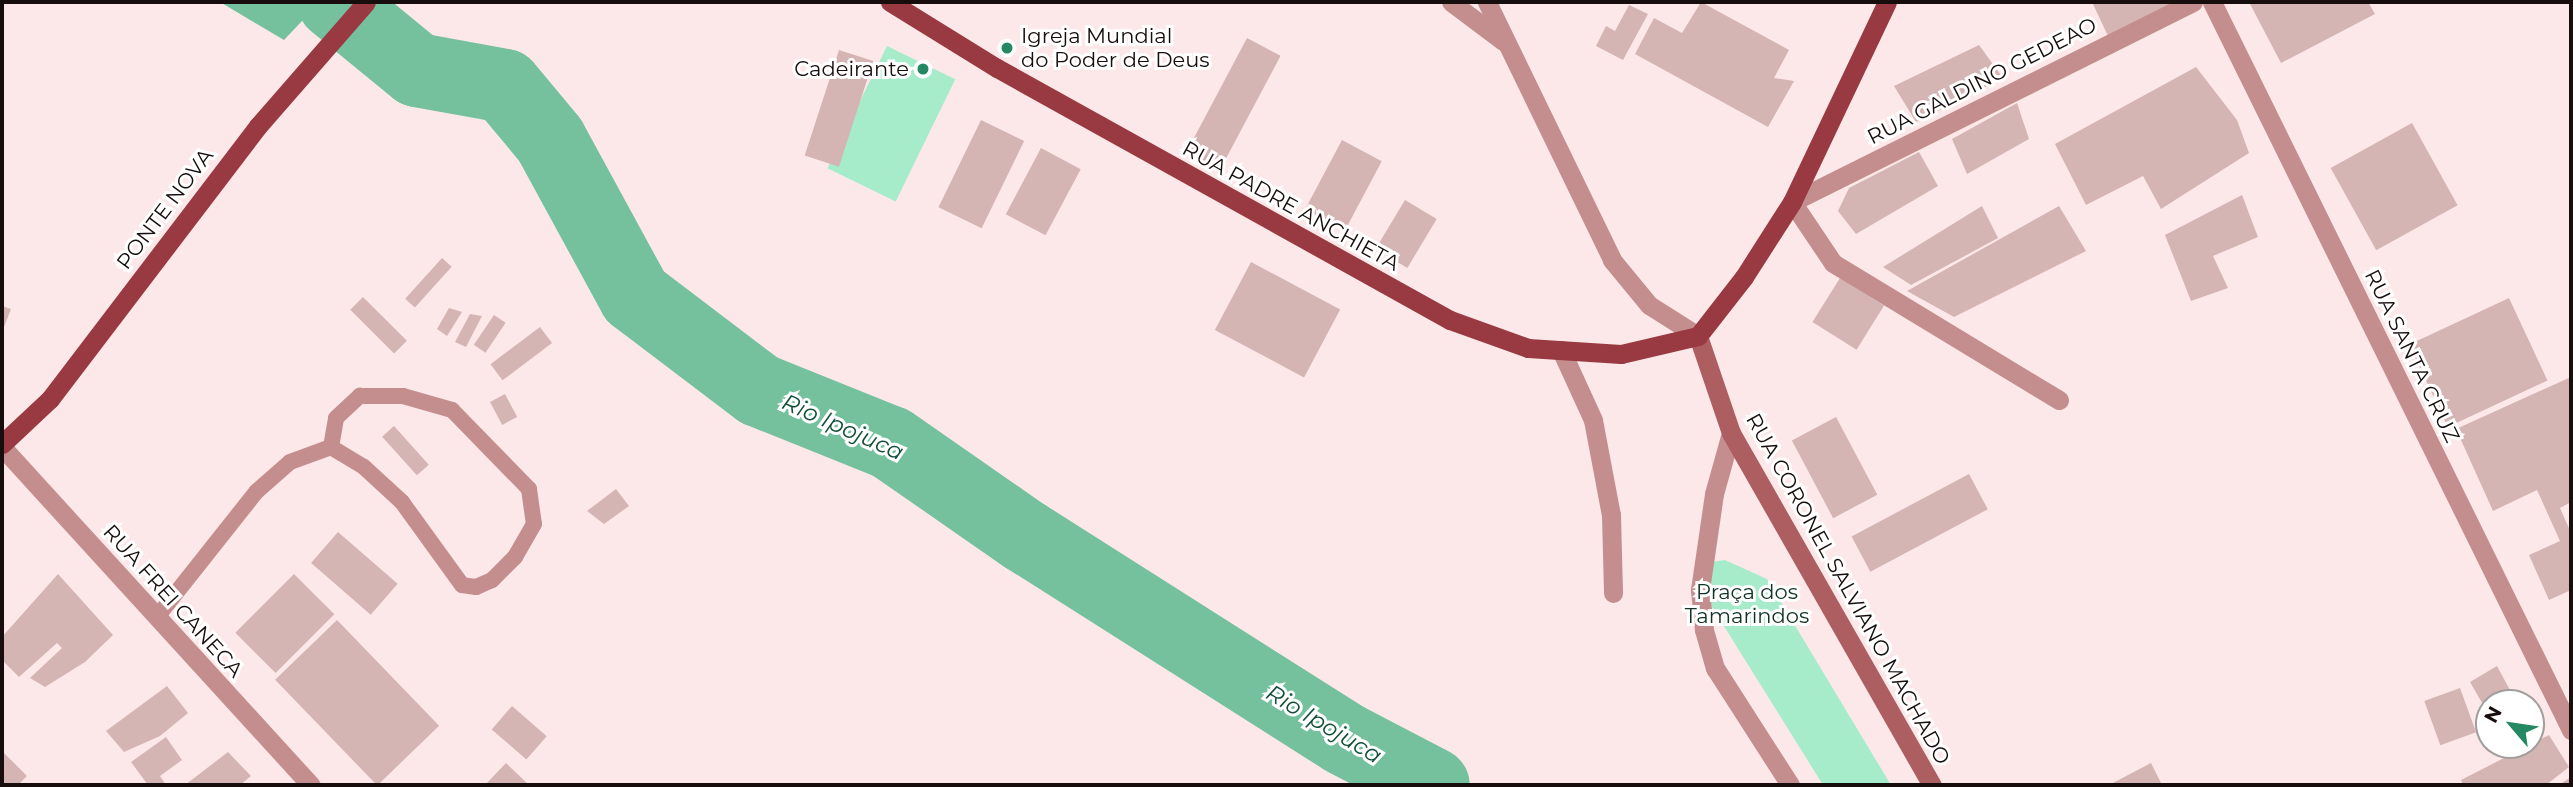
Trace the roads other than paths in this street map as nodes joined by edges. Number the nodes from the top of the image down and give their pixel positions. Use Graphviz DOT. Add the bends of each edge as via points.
graph roads {
  1 [pos="366,2"];
  2 [pos="890,2"];
  3 [pos="1451,2"];
  4 [pos="1487,2"];
  5 [pos="1887,2"];
  6 [pos="2193,2"];
  7 [pos="2212,2"];
  8 [pos="1507,44"];
  9 [pos="1792,202"];
  10 [pos="1699,336"];
  11 [pos="1561,350"];
  12 [pos="2059,400"];
  13 [pos="1731,432"];
  14 [pos="2,446"];
  15 [pos="331,447"];
  16 [pos="1613,593"];
  17 [pos="157,617"];
  18 [pos="2571,730"];
  19 [pos="311,785"];
  20 [pos="1790,785"];
  21 [pos="1932,785"];
  1 -- 14 [label="main road, PONTE NOVA" via="258,126 50,399"];
  2 -- 11 [label="main road, RUA PADRE ANCHIETA" via="997,68 1450,320 1528,348"];
  3 -- 8 [label="street"];
  4 -- 8 [label="street"];
  5 -- 9 [label="main road"];
  6 -- 9 [label="street, RUA GALDINO GEDEAO"];
  7 -- 18 [label="street, RUA SANTA CRUZ"];
  8 -- 10 [label="street" via="1612,260 1649,305"];
  9 -- 10 [label="main road"];
  9 -- 12 [label="street" via="1833,263"];
  10 -- 11 [label="main road, RUA PADRE ANCHIETA" via="1621,354"];
  10 -- 13 [label="main road, RUA CORONEL SALVIANO MACHADO"];
  11 -- 16 [label="street" via="1593,421 1611,515"];
  13 -- 20 [label="street" via="1714,494 1700,590 1715,668"];
  13 -- 21 [label="main road, RUA CORONEL SALVIANO MACHADO"];
  14 -- 17 [label="street, RUA FREI CANECA"];
  15 -- 15 [label="lane" via="364,467 402,502 462,585 476,587 492,580 515,557 534,524 529,489 452,410 403,396 360,396 336,418"];
  15 -- 17 [label="lane" via="290,462 256,492"];
  17 -- 19 [label="street, RUA FREI CANECA"];
}
